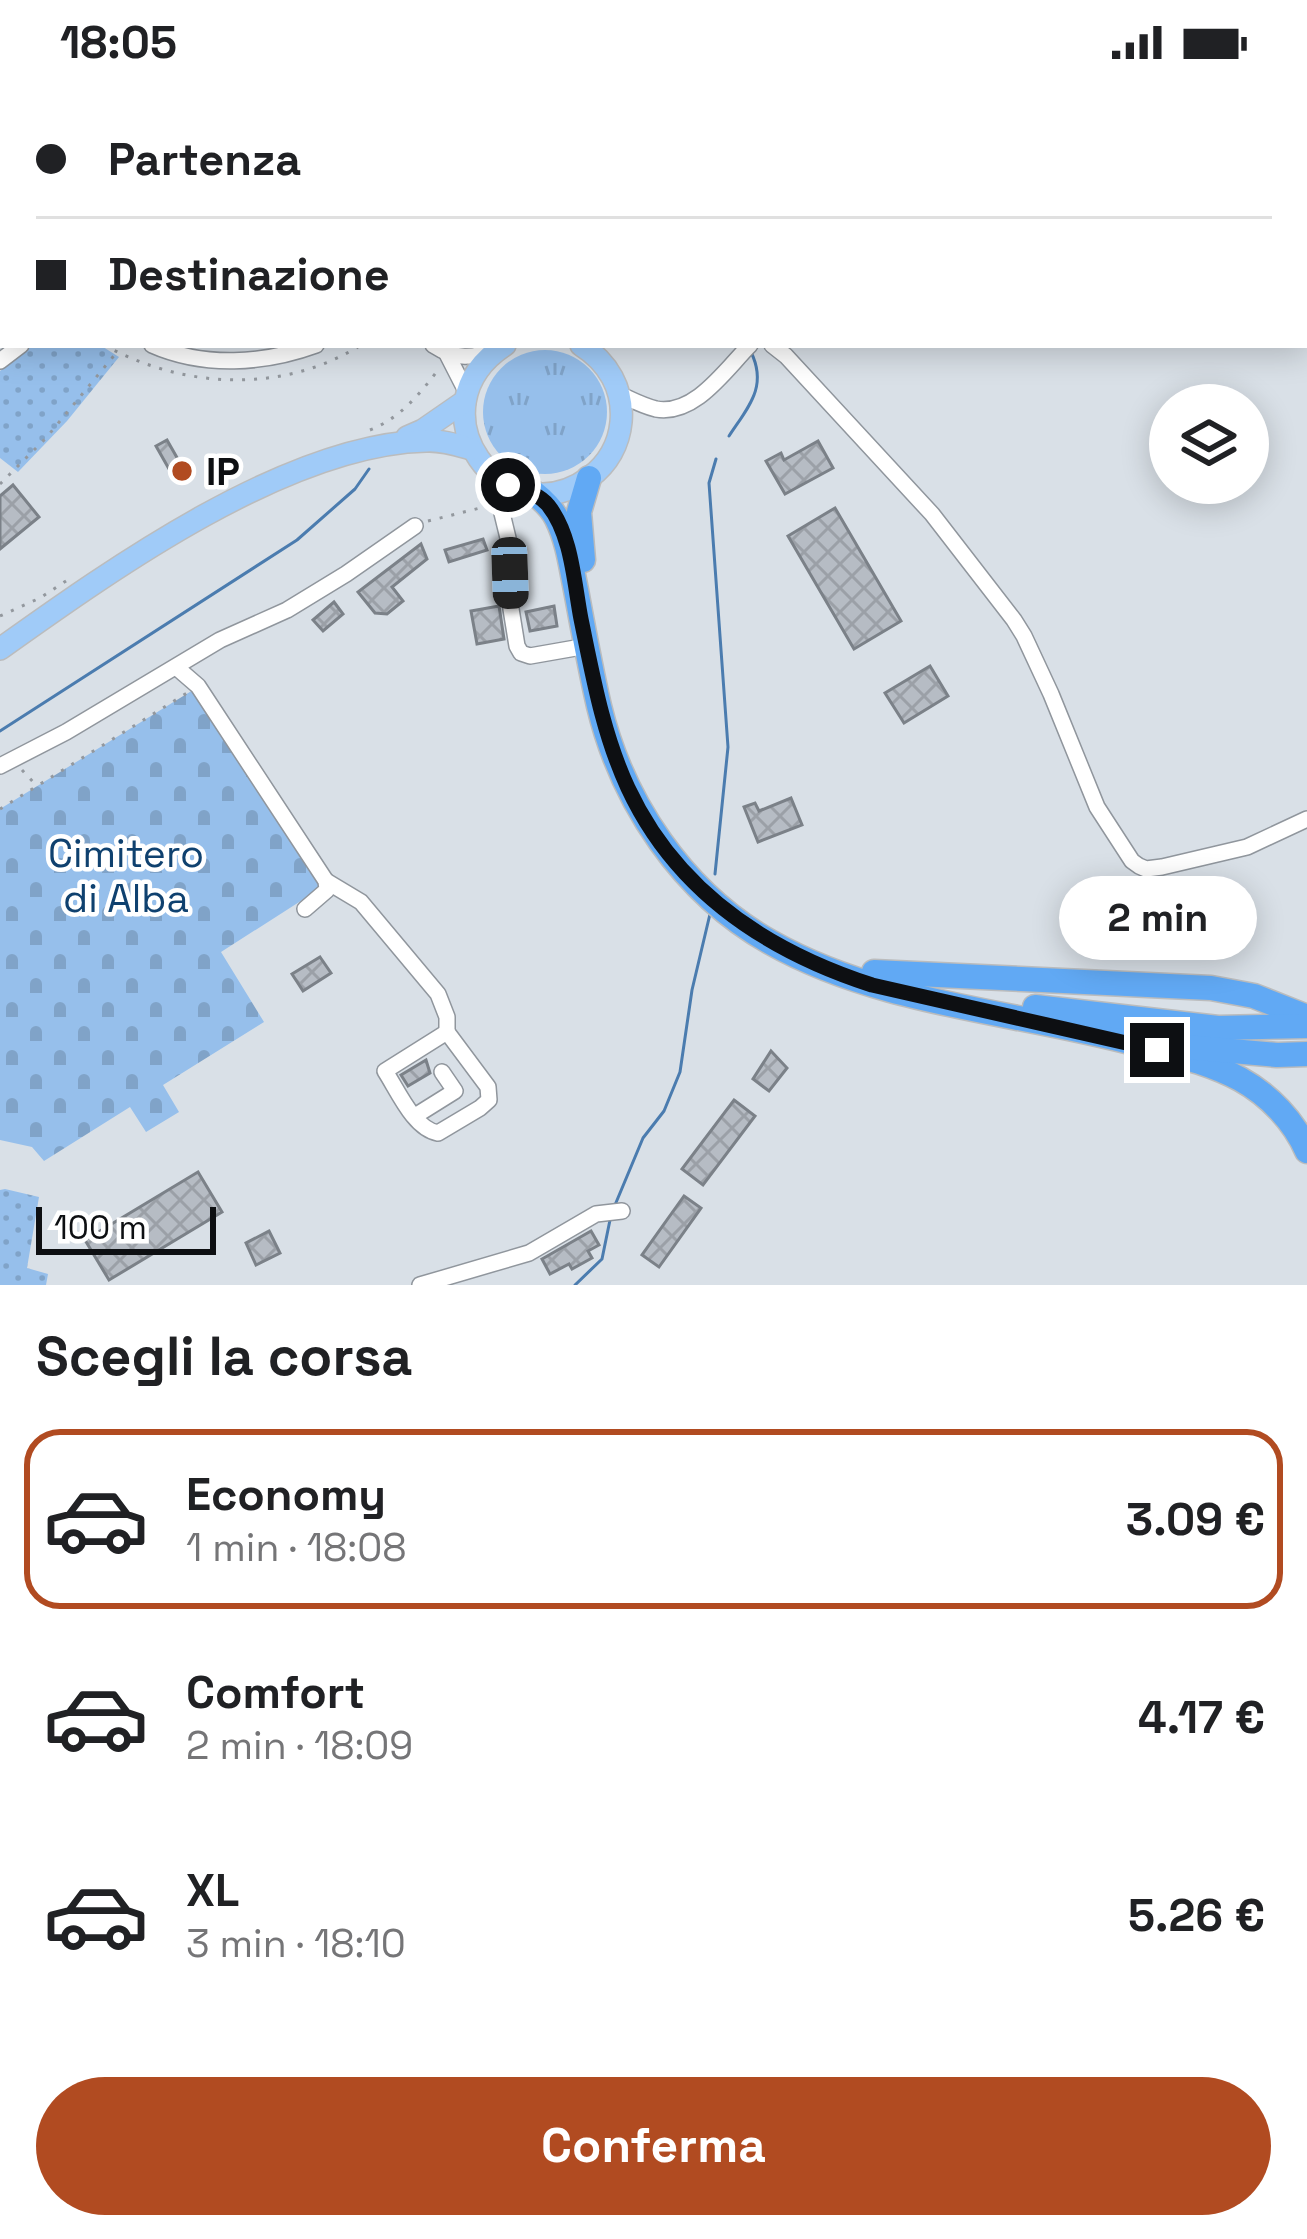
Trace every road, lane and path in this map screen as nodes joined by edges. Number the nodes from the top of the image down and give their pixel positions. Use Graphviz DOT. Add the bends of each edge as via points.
graph roads {
  1 [pos="159,348"];
  2 [pos="307,348"];
  3 [pos="498,348"];
  4 [pos="501,348"];
  5 [pos="585,348"];
  6 [pos="776,348"];
  7 [pos="440,349"];
  8 [pos="746,349"];
  9 [pos="117,352"];
  10 [pos="619,394"];
  11 [pos="466,397"];
  12 [pos="656,409"];
  13 [pos="620,429"];
  14 [pos="390,444"];
  15 [pos="471,448"];
  16 [pos="590,478"];
  17 [pos="0,484"];
  18 [pos="533,493"];
  19 [pos="504,495"];
  20 [pos="415,526"];
  21 [pos="67,602"];
  22 [pos="0,629"];
  23 [pos="587,646"];
  24 [pos="0,649"];
  25 [pos="176,667"];
  26 [pos="198,686"];
  27 [pos="6,763"];
  28 [pos="38,786"];
  29 [pos="0,809"];
  30 [pos="1307,819"];
  31 [pos="326,881"];
  32 [pos="305,909"];
  33 [pos="874,972"];
  34 [pos="1307,1022"];
  35 [pos="447,1032"];
  36 [pos="1112,1038"];
  37 [pos="1307,1054"];
  38 [pos="442,1072"];
  39 [pos="415,1116"];
  40 [pos="1307,1151"];
  41 [pos="614,1211"];
  42 [pos="420,1285"];
  1 -- 2 [label="street" via="234,362"];
  3 -- 7 [label="street" via="471,358"];
  4 -- 11 [label="main road" via="477,370"];
  5 -- 10 [label="main road"];
  6 -- 30 [label="street" via="919,499 1014,620 1097,807 1132,861 1162,867 1246,847"];
  7 -- 11 [label="street"];
  8 -- 12 [label="street" via="695,399"];
  9 -- 17 [label="path"];
  10 -- 12 [label="street"];
  10 -- 13 [label="main road"];
  11 -- 14 [label="main road"];
  11 -- 15 [label="main road"];
  12 -- 13 [label="street"];
  13 -- 16 [label="main road"];
  14 -- 15 [label="main road"];
  14 -- 21 [label="main road" via="256,490"];
  15 -- 19 [label="main road"];
  16 -- 18 [label="main road"];
  16 -- 33 [label="highway" via="579,512 580,547 612,705 640,787 721,894 772,932"];
  18 -- 19 [label="main road"];
  18 -- 23 [label="highway" via="557,518 568,549"];
  19 -- 20 [label="path"];
  19 -- 23 [label="street" via="517,646 530,656"];
  20 -- 25 [label="street" via="287,610"];
  21 -- 22 [label="main road"];
  21 -- 24 [label="main road"];
  23 -- 36 [label="highway" via="629,791 662,846 714,903 826,970"];
  25 -- 26 [label="street"];
  25 -- 27 [label="street"];
  26 -- 28 [label="path"];
  26 -- 31 [label="street"];
  27 -- 28 [label="path"];
  28 -- 29 [label="path"];
  31 -- 32 [label="street"];
  31 -- 35 [label="street" via="361,902 438,994"];
  33 -- 34 [label="highway" via="1028,1006 1218,1028"];
  33 -- 34 [label="highway" via="1211,988"];
  35 -- 39 [label="street" via="385,1071"];
  35 -- 39 [label="street" via="488,1087 488,1100 438,1133"];
  36 -- 37 [label="highway"];
  36 -- 40 [label="highway" via="1244,1081 1280,1108"];
  38 -- 39 [label="street" via="455,1091"];
  41 -- 42 [label="street" via="530,1253"];
}
